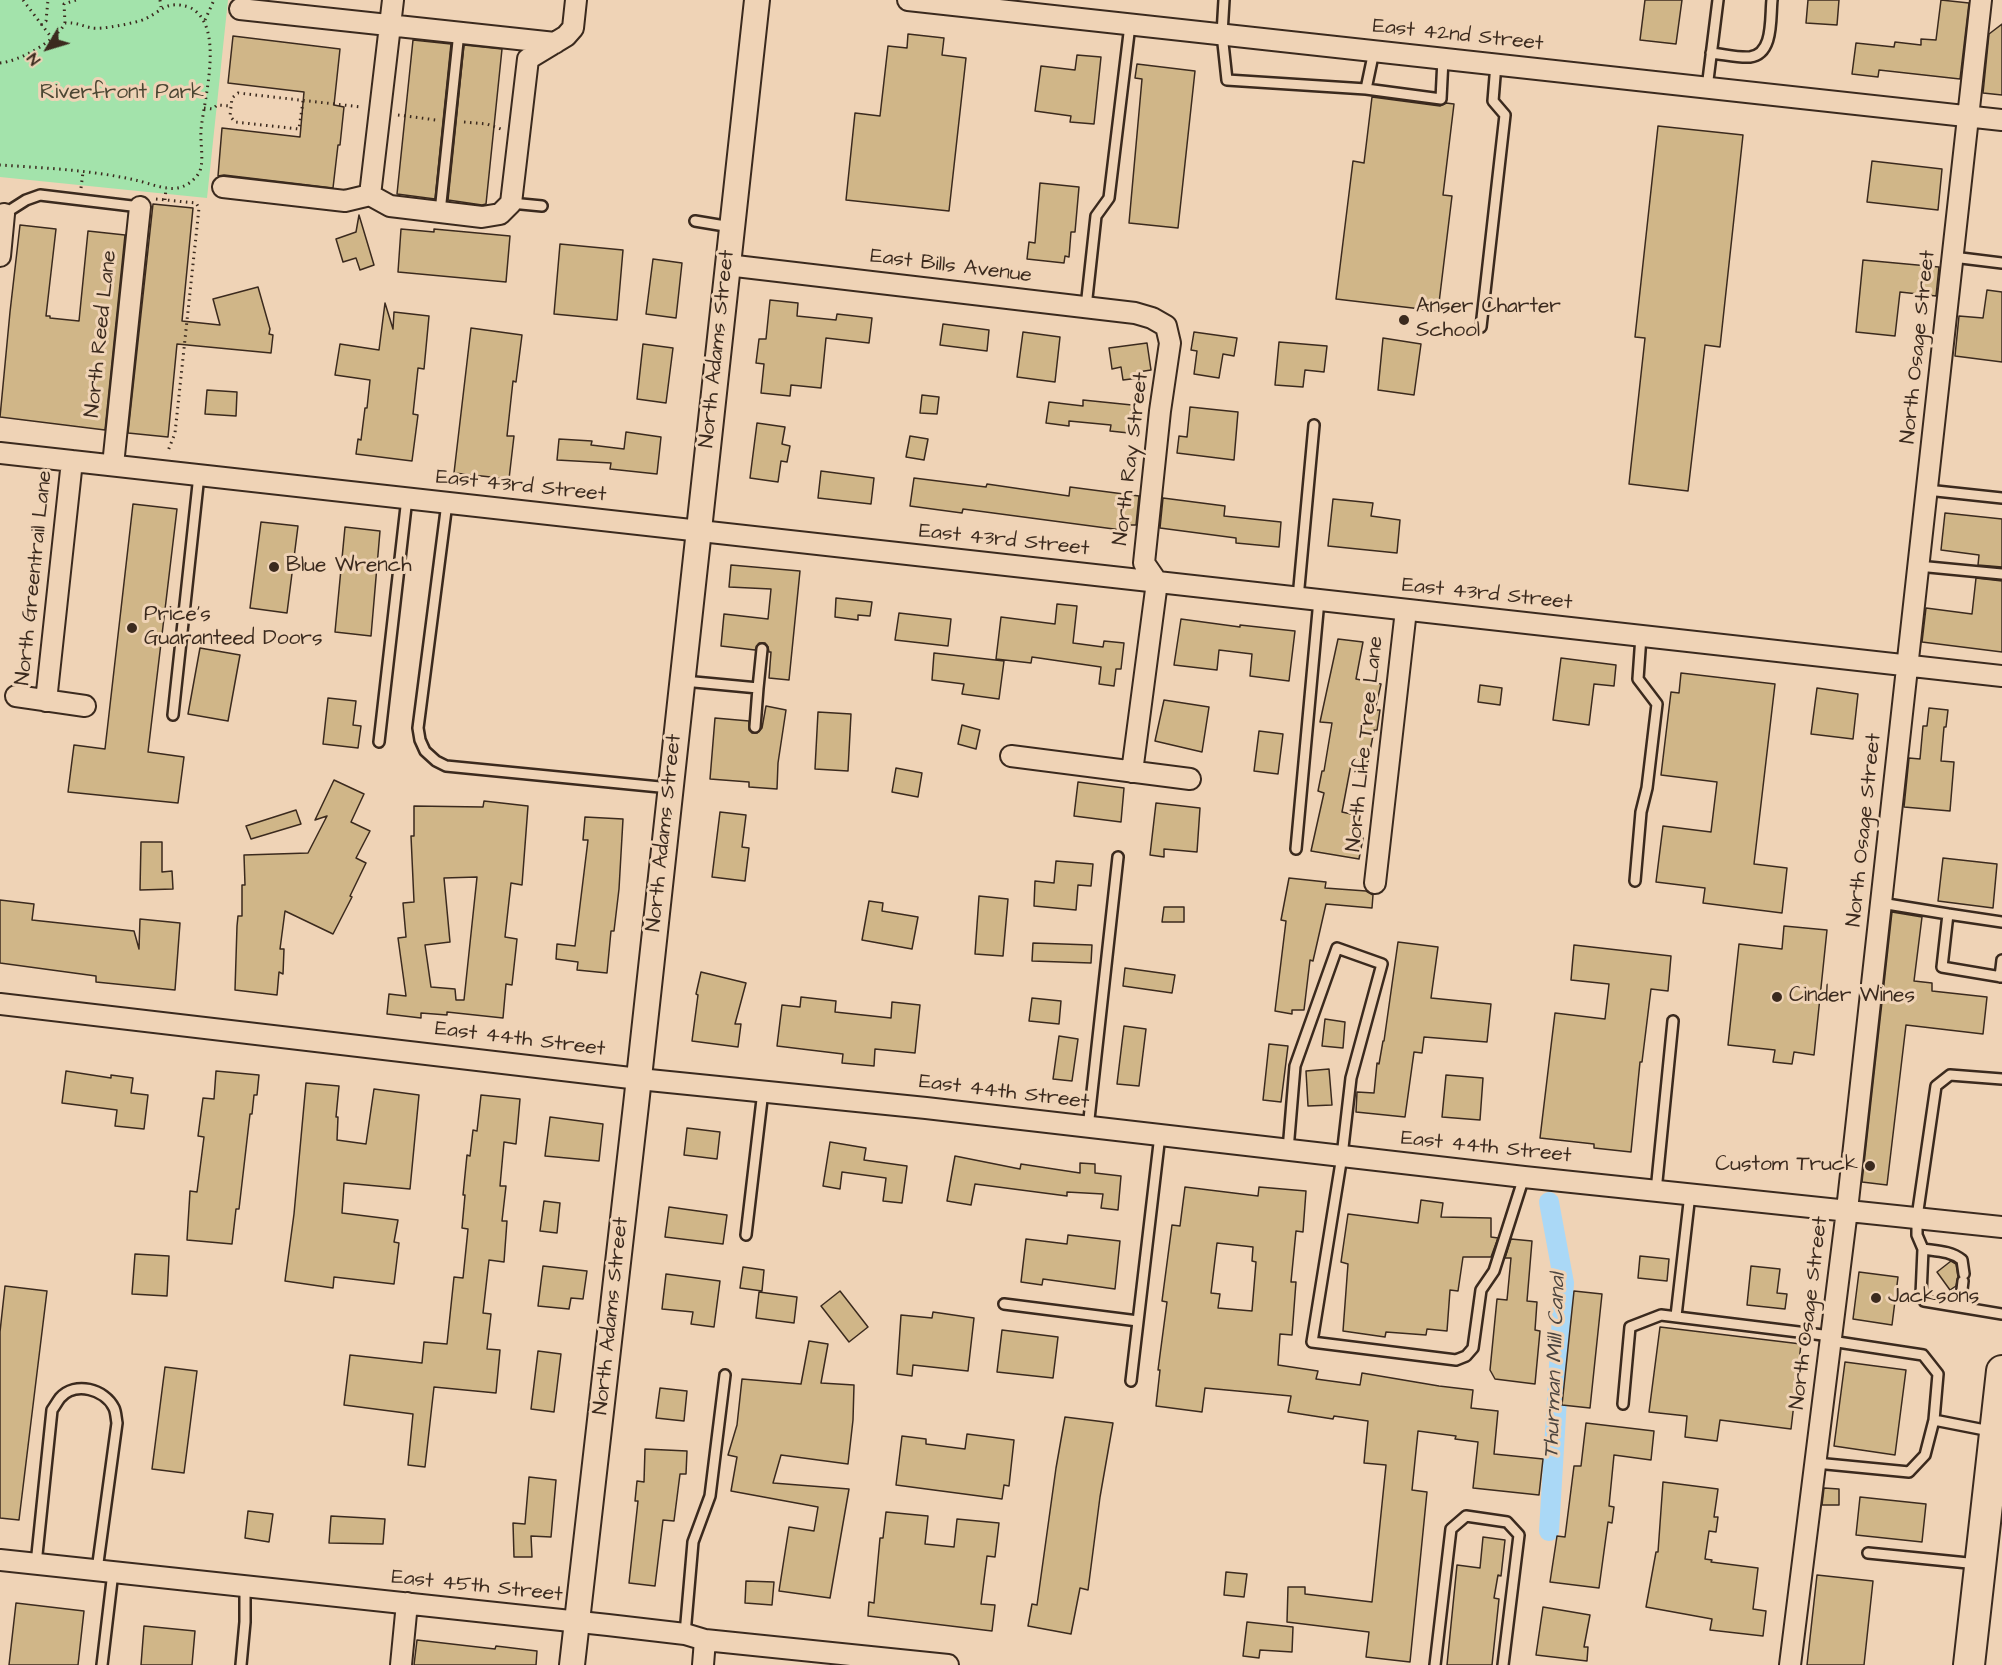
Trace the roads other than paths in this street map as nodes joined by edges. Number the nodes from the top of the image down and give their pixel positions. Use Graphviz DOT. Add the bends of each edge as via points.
graph roads {
  1 [pos="393,0"];
  2 [pos="576,0"];
  3 [pos="757,0"];
  4 [pos="1224,0"];
  5 [pos="1718,0"];
  6 [pos="1772,0"];
  7 [pos="1981,0"];
  8 [pos="919,1"];
  9 [pos="240,9"];
  10 [pos="1130,24"];
  11 [pos="390,25"];
  12 [pos="459,32"];
  13 [pos="1222,34"];
  14 [pos="555,43"];
  15 [pos="1374,51"];
  16 [pos="1711,53"];
  17 [pos="1443,59"];
  18 [pos="1496,64"];
  19 [pos="1707,88"];
  20 [pos="1366,89"];
  21 [pos="1968,116"];
  22 [pos="2002,120"];
  23 [pos="223,187"];
  24 [pos="370,195"];
  25 [pos="542,206"];
  26 [pos="140,207"];
  27 [pos="506,209"];
  28 [pos="440,212"];
  29 [pos="2,213"];
  30 [pos="695,221"];
  31 [pos="731,227"];
  32 [pos="0,256"];
  33 [pos="1953,257"];
  34 [pos="2002,263"];
  35 [pos="727,265"];
  36 [pos="1086,307"];
  37 [pos="1166,326"];
  38 [pos="1481,327"];
  39 [pos="1314,425"];
  40 [pos="0,453"];
  41 [pos="72,461"];
  42 [pos="112,465"];
  43 [pos="199,475"];
  44 [pos="1927,490"];
  45 [pos="407,498"];
  46 [pos="2002,498"];
  47 [pos="447,503"];
  48 [pos="698,531"];
  49 [pos="1918,566"];
  50 [pos="2002,574"];
  51 [pos="1157,582"];
  52 [pos="1298,598"];
  53 [pos="1319,600"];
  54 [pos="1406,610"];
  55 [pos="1641,636"];
  56 [pos="762,650"];
  57 [pos="1908,666"];
  58 [pos="2002,676"];
  59 [pos="682,681"];
  60 [pos="758,688"];
  61 [pos="15,696"];
  62 [pos="46,701"];
  63 [pos="85,706"];
  64 [pos="172,716"];
  65 [pos="755,727"];
  66 [pos="379,742"];
  67 [pos="1011,756"];
  68 [pos="1132,772"];
  69 [pos="1190,779"];
  70 [pos="670,788"];
  71 [pos="1296,849"];
  72 [pos="1118,856"];
  73 [pos="1635,881"];
  74 [pos="1375,883"];
  75 [pos="1881,903"];
  76 [pos="1948,914"];
  77 [pos="2002,922"];
  78 [pos="2002,960"];
  79 [pos="2001,977"];
  80 [pos="0,1004"];
  81 [pos="1673,1021"];
  82 [pos="639,1079"];
  83 [pos="2002,1079"];
  84 [pos="763,1091"];
  85 [pos="1088,1128"];
  86 [pos="1160,1135"];
  87 [pos="1288,1150"];
  88 [pos="1342,1156"];
  89 [pos="1524,1177"];
  90 [pos="1656,1191"];
  91 [pos="1690,1194"];
  92 [pos="1847,1210"];
  93 [pos="1917,1217"];
  94 [pos="2002,1227"];
  95 [pos="746,1235"];
  96 [pos="1923,1250"];
  97 [pos="1004,1304"];
  98 [pos="1960,1307"];
  99 [pos="2002,1314"];
  100 [pos="1677,1316"];
  101 [pos="1138,1321"];
  102 [pos="1831,1338"];
  103 [pos="2002,1371"];
  104 [pos="724,1375"];
  105 [pos="1131,1381"];
  106 [pos="1623,1404"];
  107 [pos="1934,1420"];
  108 [pos="1995,1432"];
  109 [pos="1816,1463"];
  110 [pos="1868,1553"];
  111 [pos="0,1560"];
  112 [pos="36,1564"];
  113 [pos="1980,1565"];
  114 [pos="105,1571"];
  115 [pos="245,1586"];
  116 [pos="407,1604"];
  117 [pos="576,1622"];
  118 [pos="685,1634"];
  119 [pos="705,1640"];
  120 [pos="939,1664"];
  121 [pos="102,1665"];
  122 [pos="242,1665"];
  123 [pos="401,1665"];
  124 [pos="572,1665"];
  125 [pos="703,1665"];
  126 [pos="1435,1665"];
  127 [pos="1503,1665"];
  128 [pos="1790,1665"];
  129 [pos="1969,1665"];
  1 -- 11 [label="street"];
  2 -- 14 [label="street" via="573,28"];
  3 -- 31 [label="street, North Adams Street"];
  4 -- 13 [label="lane"];
  5 -- 16 [label="lane"];
  6 -- 16 [label="lane" via="1767,46 1760,53 1750,57"];
  7 -- 21 [label="street, North Osage Street" via="1976,83"];
  8 -- 10 [label="street, East 42nd Street" via="1040,11"];
  9 -- 11 [label="street"];
  10 -- 13 [label="street, East 42nd Street"];
  10 -- 36 [label="lane" via="1109,198 1096,216"];
  11 -- 12 [label="street"];
  11 -- 24 [label="street"];
  12 -- 14 [label="street"];
  12 -- 28 [label="lane"];
  13 -- 15 [label="street, East 42nd Street"];
  13 -- 20 [label="lane" via="1227,80"];
  14 -- 27 [label="street" via="528,58"];
  15 -- 17 [label="street, East 42nd Street"];
  15 -- 20 [label="lane"];
  16 -- 19 [label="lane"];
  17 -- 18 [label="street, East 42nd Street"];
  17 -- 20 [label="lane" via="1441,99"];
  18 -- 19 [label="street, East 42nd Street"];
  18 -- 38 [label="lane" via="1493,101 1505,115"];
  19 -- 21 [label="street, East 42nd Street"];
  21 -- 22 [label="street, East 42nd Street"];
  21 -- 33 [label="street, North Osage Street"];
  23 -- 24 [label="street" via="345,201"];
  24 -- 28 [label="street" via="390,206"];
  25 -- 27 [label="lane"];
  26 -- 29 [label="lane" via="40,195"];
  26 -- 42 [label="street, North Reed Lane"];
  27 -- 28 [label="street" via="482,217"];
  29 -- 32 [label="street"];
  30 -- 31 [label="lane"];
  31 -- 35 [label="street, North Adams Street"];
  33 -- 34 [label="lane"];
  33 -- 44 [label="street, North Osage Street"];
  35 -- 36 [label="street, East Bills Avenue"];
  35 -- 48 [label="street, North Adams Street"];
  36 -- 37 [label="street, East Bills Avenue" via="1135,312"];
  37 -- 51 [label="street, North Ray Street" via="1170,343 1144,563"];
  39 -- 52 [label="lane"];
  40 -- 41 [label="street, East 43rd Street"];
  41 -- 42 [label="street, East 43rd Street"];
  41 -- 62 [label="street, North Greentrail Lane"];
  42 -- 43 [label="street, East 43rd Street"];
  43 -- 45 [label="street, East 43rd Street"];
  43 -- 64 [label="lane"];
  44 -- 46 [label="lane"];
  44 -- 49 [label="street, North Osage Street"];
  45 -- 47 [label="street, East 43rd Street"];
  45 -- 66 [label="lane"];
  47 -- 48 [label="street, East 43rd Street"];
  47 -- 70 [label="lane" via="420,705 420,740 425,751 446,765"];
  48 -- 51 [label="street, East 43rd Street"];
  48 -- 59 [label="street, North Adams Street"];
  49 -- 50 [label="lane"];
  49 -- 57 [label="street, North Osage Street"];
  51 -- 52 [label="street, East 43rd Street"];
  51 -- 68 [label="street"];
  52 -- 53 [label="street, East 43rd Street"];
  53 -- 54 [label="street, East 43rd Street"];
  53 -- 71 [label="lane"];
  54 -- 55 [label="street, East 43rd Street"];
  54 -- 74 [label="street, North Life Tree Lane"];
  55 -- 57 [label="street, East 43rd Street"];
  55 -- 73 [label="lane" via="1638,679 1657,704"];
  56 -- 60 [label="lane"];
  57 -- 58 [label="street, East 43rd Street"];
  57 -- 75 [label="street, North Osage Street"];
  59 -- 60 [label="lane"];
  59 -- 70 [label="street, North Adams Street"];
  60 -- 65 [label="lane"];
  61 -- 62 [label="street, North Greentrail Lane"];
  62 -- 63 [label="street, North Greentrail Lane"];
  67 -- 68 [label="street"];
  68 -- 69 [label="street"];
  70 -- 82 [label="street, North Adams Street"];
  72 -- 85 [label="lane"];
  75 -- 76 [label="lane"];
  75 -- 92 [label="street, North Osage Street"];
  76 -- 77 [label="lane"];
  76 -- 79 [label="lane" via="1942,968"];
  78 -- 79 [label="lane"];
  80 -- 82 [label="street, East 44th Street"];
  81 -- 90 [label="lane"];
  82 -- 84 [label="street, East 44th Street"];
  82 -- 117 [label="street, North Adams Street"];
  83 -- 93 [label="lane" via="1950,1075 1936,1086"];
  84 -- 85 [label="street, East 44th Street"];
  84 -- 95 [label="lane"];
  85 -- 86 [label="street, East 44th Street"];
  86 -- 87 [label="street, East 44th Street"];
  86 -- 101 [label="lane"];
  87 -- 88 [label="street, East 44th Street"];
  87 -- 88 [label="lane" via="1295,1066 1337,948 1382,964 1351,1078"];
  88 -- 89 [label="street, East 44th Street"];
  88 -- 89 [label="lane" via="1312,1342 1456,1360 1473,1348 1481,1290 1494,1271"];
  89 -- 90 [label="street, East 44th Street"];
  90 -- 91 [label="street, East 44th Street"];
  91 -- 92 [label="street, East 44th Street"];
  91 -- 100 [label="lane"];
  92 -- 93 [label="street, East 44th Street"];
  92 -- 102 [label="street, North Osage Street"];
  93 -- 94 [label="street, East 44th Street"];
  93 -- 96 [label="lane" via="1917,1235"];
  96 -- 98 [label="lane" via="1949,1253 1962,1260"];
  96 -- 98 [label="lane" via="1924,1301"];
  97 -- 101 [label="lane"];
  98 -- 99 [label="lane"];
  100 -- 102 [label="lane"];
  100 -- 106 [label="lane" via="1661,1315 1630,1327"];
  101 -- 105 [label="lane"];
  102 -- 107 [label="lane" via="1923,1355 1938,1374"];
  102 -- 109 [label="street, North Osage Street"];
  103 -- 108 [label="main road"];
  104 -- 118 [label="lane" via="711,1496 693,1542"];
  107 -- 108 [label="lane"];
  107 -- 109 [label="lane" via="1925,1455 1909,1473"];
  108 -- 113 [label="main road"];
  109 -- 128 [label="street, North Osage Street"];
  110 -- 113 [label="lane"];
  111 -- 112 [label="street, East 45th Street"];
  112 -- 114 [label="street, East 45th Street"];
  112 -- 114 [label="lane" via="52,1410 62,1396 78,1388 89,1389 104,1396 114,1408 117,1423"];
  113 -- 129 [label="main road"];
  114 -- 115 [label="street, East 45th Street"];
  114 -- 121 [label="lane"];
  115 -- 116 [label="street, East 45th Street"];
  115 -- 122 [label="lane"];
  116 -- 117 [label="street, East 45th Street"];
  116 -- 123 [label="street"];
  117 -- 118 [label="street, East 45th Street"];
  117 -- 124 [label="street, North Adams Street"];
  118 -- 119 [label="street, East 45th Street"];
  119 -- 120 [label="street, East 45th Street"];
  119 -- 125 [label="street"];
  126 -- 127 [label="lane" via="1451,1529 1466,1516 1507,1522 1519,1535"];
}
